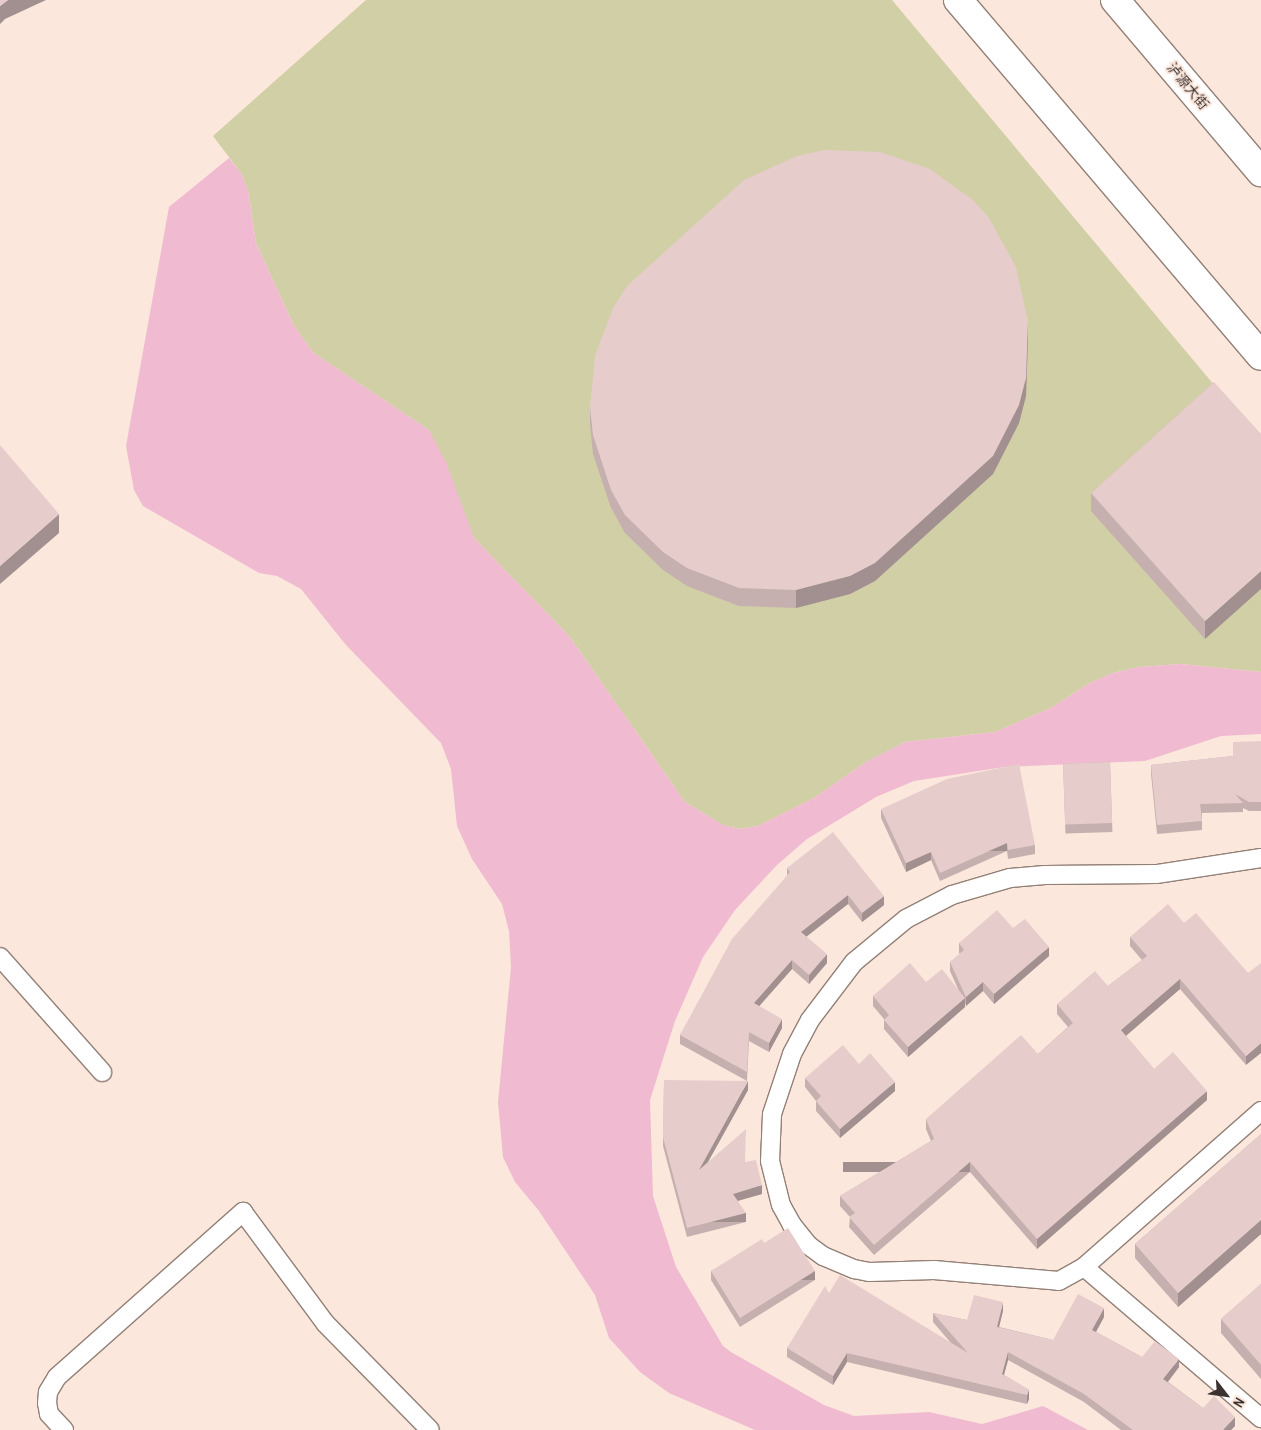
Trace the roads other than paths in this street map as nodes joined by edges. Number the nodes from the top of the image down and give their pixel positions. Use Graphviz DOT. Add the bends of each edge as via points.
graph roads {
  1 [pos="958,0"];
  2 [pos="1115,0"];
  3 [pos="1261,172"];
  4 [pos="1261,356"];
  5 [pos="1261,858"];
  6 [pos="0,957"];
  7 [pos="102,1072"];
  8 [pos="1261,1111"];
  9 [pos="1084,1267"];
  10 [pos="1261,1418"];
  11 [pos="64,1430"];
  12 [pos="430,1430"];
  1 -- 4 [label="main road"];
  2 -- 3 [label="main road, 泸源大街"];
  5 -- 9 [label="lane" via="1156,874 1010,878 952,895 906,919 854,962 832,987 792,1054 772,1114 770,1161 781,1205 792,1225 808,1245 823,1256 870,1272 934,1270 1059,1281"];
  6 -- 7 [label="lane"];
  8 -- 9 [label="lane"];
  9 -- 10 [label="lane"];
  11 -- 12 [label="lane" via="50,1414 47,1403 48,1392 57,1377 243,1212 326,1324"];
}
